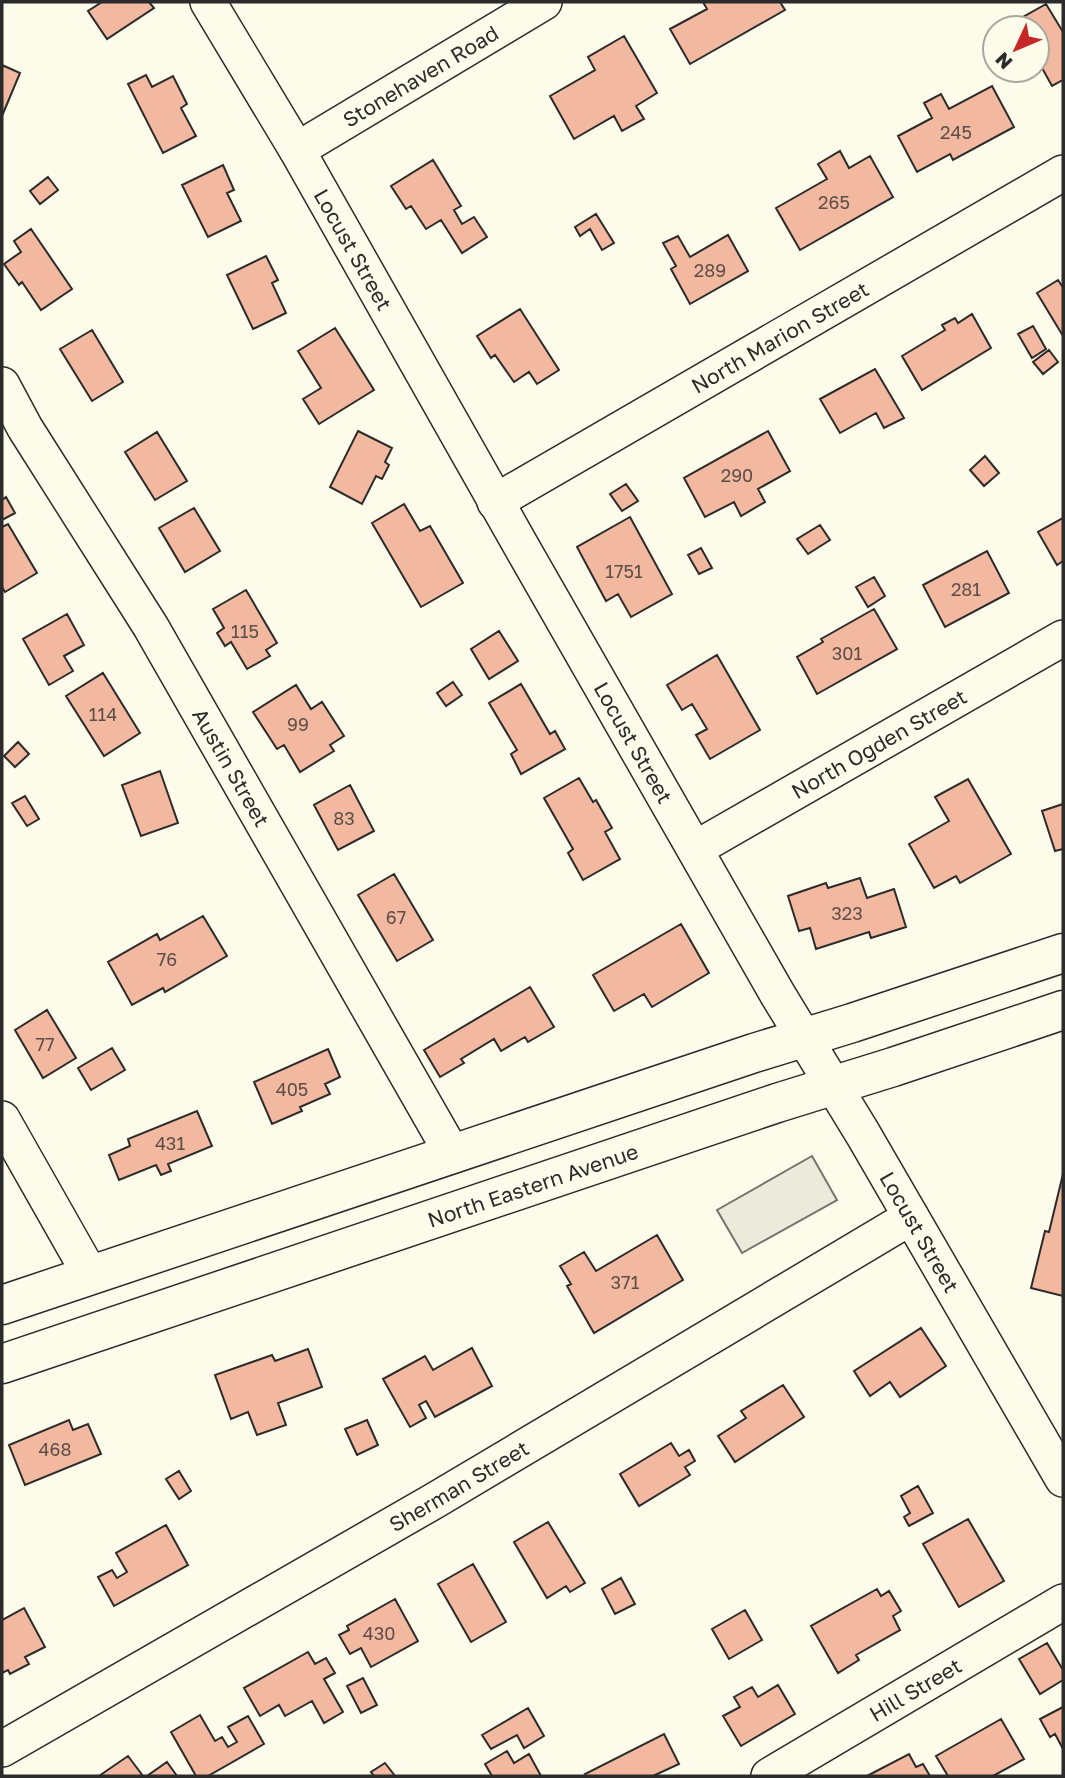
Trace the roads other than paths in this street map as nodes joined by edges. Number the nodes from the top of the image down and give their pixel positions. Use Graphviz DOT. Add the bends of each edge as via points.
graph roads {
  1 [pos="208,2"];
  2 [pos="544,2"];
  3 [pos="297,150"];
  4 [pos="1063,173"];
  5 [pos="2,385"];
  6 [pos="495,502"];
  7 [pos="1063,638"];
  8 [pos="695,849"];
  9 [pos="1063,953"];
  10 [pos="1063,1010"];
  11 [pos="805,1037"];
  12 [pos="834,1085"];
  13 [pos="2,1119"];
  14 [pos="453,1154"];
  15 [pos="911,1217"];
  16 [pos="91,1276"];
  17 [pos="2,1306"];
  18 [pos="2,1364"];
  19 [pos="1063,1479"];
  20 [pos="1063,1602"];
  21 [pos="2,1749"];
  22 [pos="769,1776"];
  1 -- 3 [label="street, Locust Street"];
  2 -- 3 [label="street, Stonehaven Road"];
  3 -- 6 [label="street, Locust Street"];
  4 -- 6 [label="street, North Marion Street"];
  5 -- 14 [label="street, Austin Street" via="151,627"];
  6 -- 8 [label="street, Locust Street"];
  7 -- 8 [label="street, North Ogden Street"];
  8 -- 11 [label="street, Locust Street"];
  9 -- 11 [label="main road"];
  10 -- 12 [label="main road, North Eastern Avenue"];
  11 -- 12 [label="street, Locust Street"];
  11 -- 14 [label="main road"];
  12 -- 15 [label="street, Locust Street"];
  12 -- 18 [label="main road, North Eastern Avenue"];
  13 -- 16 [label="street"];
  14 -- 16 [label="main road"];
  15 -- 19 [label="street, Locust Street"];
  15 -- 21 [label="street, Sherman Street" via="422,1508"];
  16 -- 17 [label="main road"];
  20 -- 22 [label="street, Hill Street"];
}
